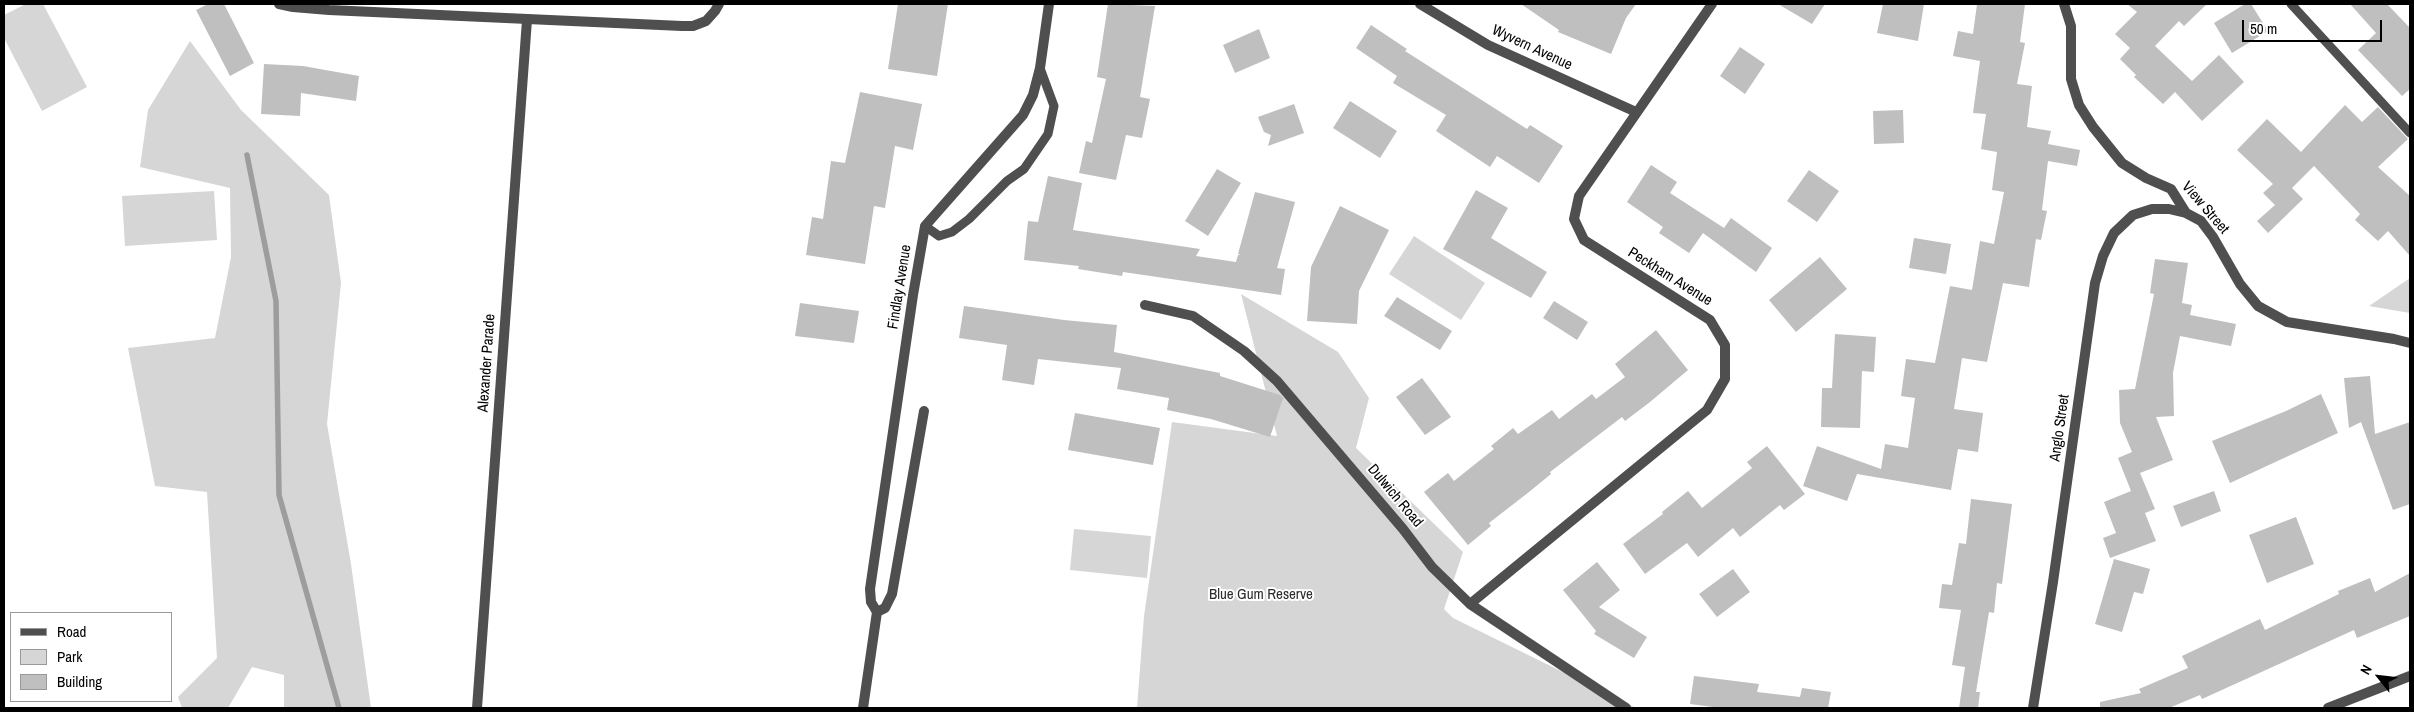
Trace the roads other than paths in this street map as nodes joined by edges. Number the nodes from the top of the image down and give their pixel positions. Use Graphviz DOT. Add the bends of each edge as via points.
graph roads {
  1 [pos="279,4"];
  2 [pos="1049,4"];
  3 [pos="1420,4"];
  4 [pos="1712,4"];
  5 [pos="2064,4"];
  6 [pos="2291,4"];
  7 [pos="717,8"];
  8 [pos="527,20"];
  9 [pos="1040,68"];
  10 [pos="1636,112"];
  11 [pos="2410,133"];
  12 [pos="2186,213"];
  13 [pos="925,226"];
  14 [pos="1145,305"];
  15 [pos="2410,343"];
  16 [pos="924,411"];
  17 [pos="1470,604"];
  18 [pos="877,612"];
  19 [pos="2410,676"];
  20 [pos="477,708"];
  21 [pos="863,708"];
  22 [pos="1626,708"];
  23 [pos="2033,708"];
  24 [pos="2328,708"];
  1 -- 8 [label="street" via="329,10"];
  2 -- 9 [label="street"];
  3 -- 10 [label="street, Wyvern Avenue" via="1488,45"];
  4 -- 10 [label="street, Peckham Avenue"];
  5 -- 12 [label="street, View Street" via="2071,26 2071,79 2079,105 2122,163 2171,189"];
  6 -- 11 [label="lane"];
  7 -- 8 [label="street" via="706,21 688,26"];
  8 -- 20 [label="street, Alexander Parade"];
  9 -- 13 [label="street" via="1034,95 1023,114"];
  9 -- 13 [label="lane" via="1054,106 1048,134 1024,169 952,232 939,236"];
  10 -- 17 [label="street, Peckham Avenue" via="1579,196 1574,219 1584,240 1710,320 1725,345 1725,379 1707,410"];
  12 -- 15 [label="street, View Street" via="2201,221 2240,284 2258,306 2287,322"];
  12 -- 23 [label="street, Anglo Street" via="2152,209 2133,215 2114,234 2103,256 2095,283"];
  13 -- 18 [label="street, Findlay Avenue" via="870,589 871,602"];
  14 -- 17 [label="street, Dulwich Road" via="1193,316 1264,369 1432,567"];
  16 -- 18 [label="street" via="892,594 885,608"];
  17 -- 22 [label="street, Dulwich Road"];
  18 -- 21 [label="street, Findlay Avenue"];
  19 -- 24 [label="street"];
}
